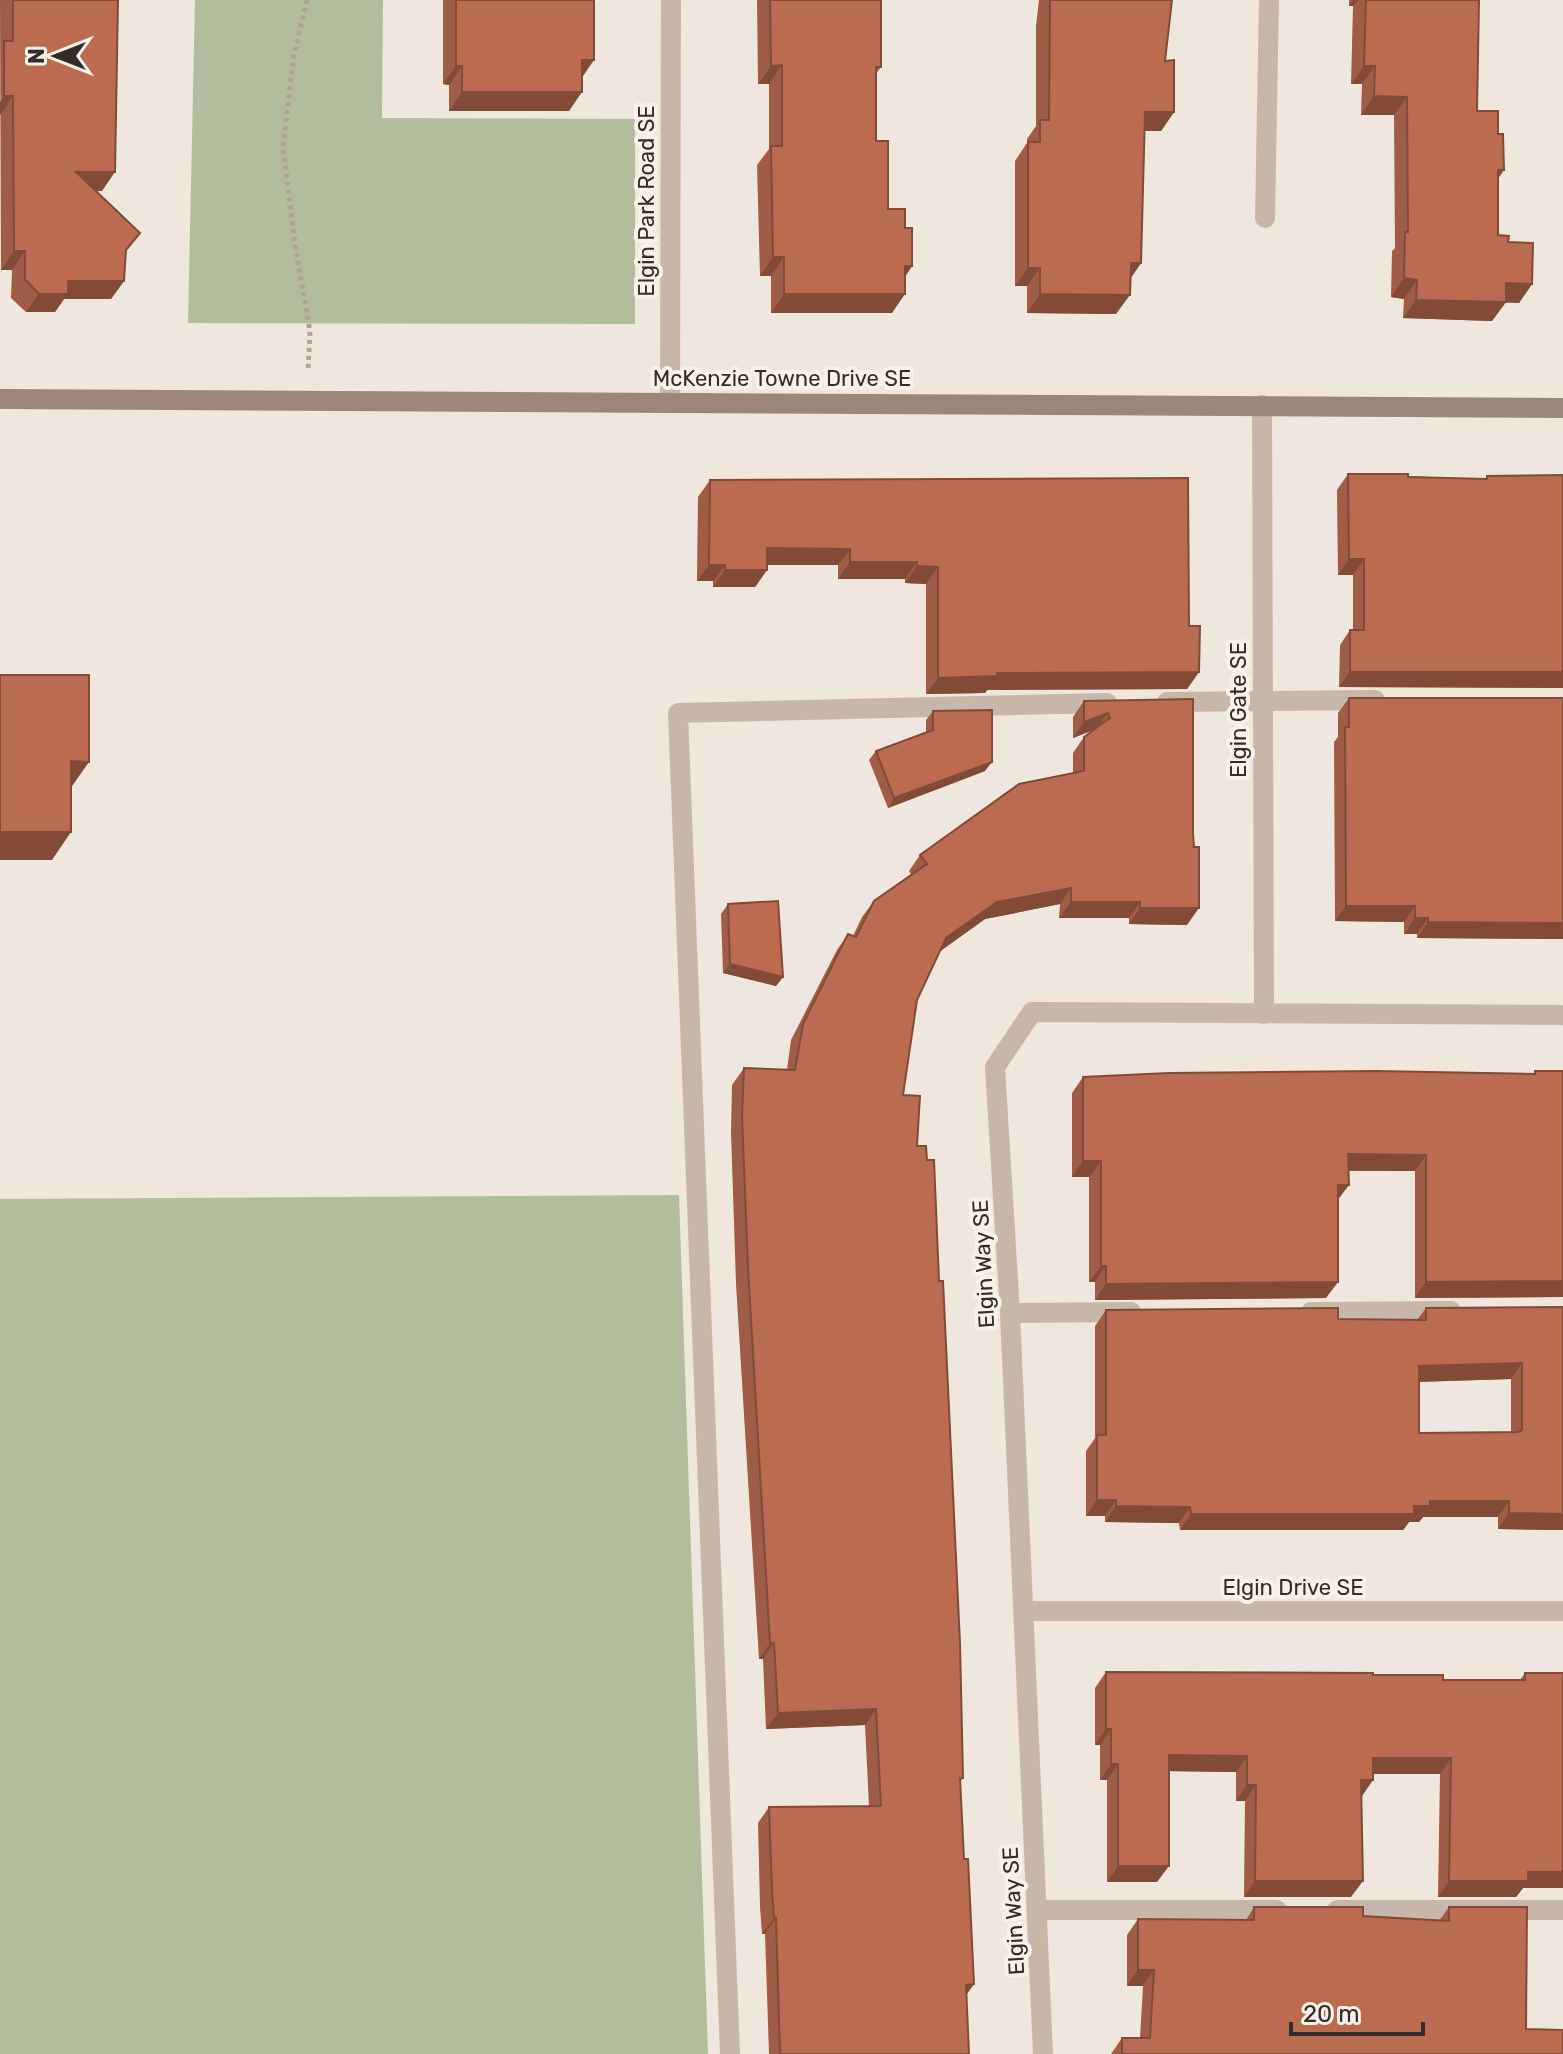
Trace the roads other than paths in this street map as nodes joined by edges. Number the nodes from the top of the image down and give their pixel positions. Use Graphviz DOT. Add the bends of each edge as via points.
graph roads {
  1 [pos="671,0"];
  2 [pos="1269,0"];
  3 [pos="1265,218"];
  4 [pos="0,399"];
  5 [pos="670,402"];
  6 [pos="1262,405"];
  7 [pos="1563,408"];
  8 [pos="1261,700"];
  9 [pos="1388,700"];
  10 [pos="1151,702"];
  11 [pos="1120,703"];
  12 [pos="1264,1014"];
  13 [pos="1563,1015"];
  14 [pos="1468,1311"];
  15 [pos="1152,1312"];
  16 [pos="1294,1312"];
  17 [pos="1010,1313"];
  18 [pos="1023,1611"];
  19 [pos="1563,1611"];
  20 [pos="1037,1910"];
  21 [pos="1292,1910"];
  22 [pos="1324,1910"];
  23 [pos="1563,1910"];
  24 [pos="730,2054"];
  25 [pos="1043,2054"];
  1 -- 5 [label="street, Elgin Park Road SE"];
  2 -- 3 [label="street"];
  4 -- 5 [label="street, McKenzie Towne Drive SE"];
  5 -- 6 [label="street, McKenzie Towne Drive SE"];
  6 -- 7 [label="street, McKenzie Towne Drive SE"];
  6 -- 8 [label="street, Elgin Gate SE"];
  8 -- 9 [label="street"];
  8 -- 10 [label="street"];
  8 -- 12 [label="street, Elgin Gate SE"];
  11 -- 24 [label="street" via="678,713"];
  12 -- 13 [label="street, Elgin Way SE"];
  12 -- 17 [label="street, Elgin Way SE" via="1032,1012 995,1067"];
  14 -- 16 [label="street"];
  15 -- 17 [label="street"];
  17 -- 18 [label="street, Elgin Way SE"];
  18 -- 19 [label="street, Elgin Drive SE"];
  18 -- 20 [label="street, Elgin Way SE"];
  20 -- 21 [label="street"];
  20 -- 25 [label="street, Elgin Way SE"];
  22 -- 23 [label="street"];
}
